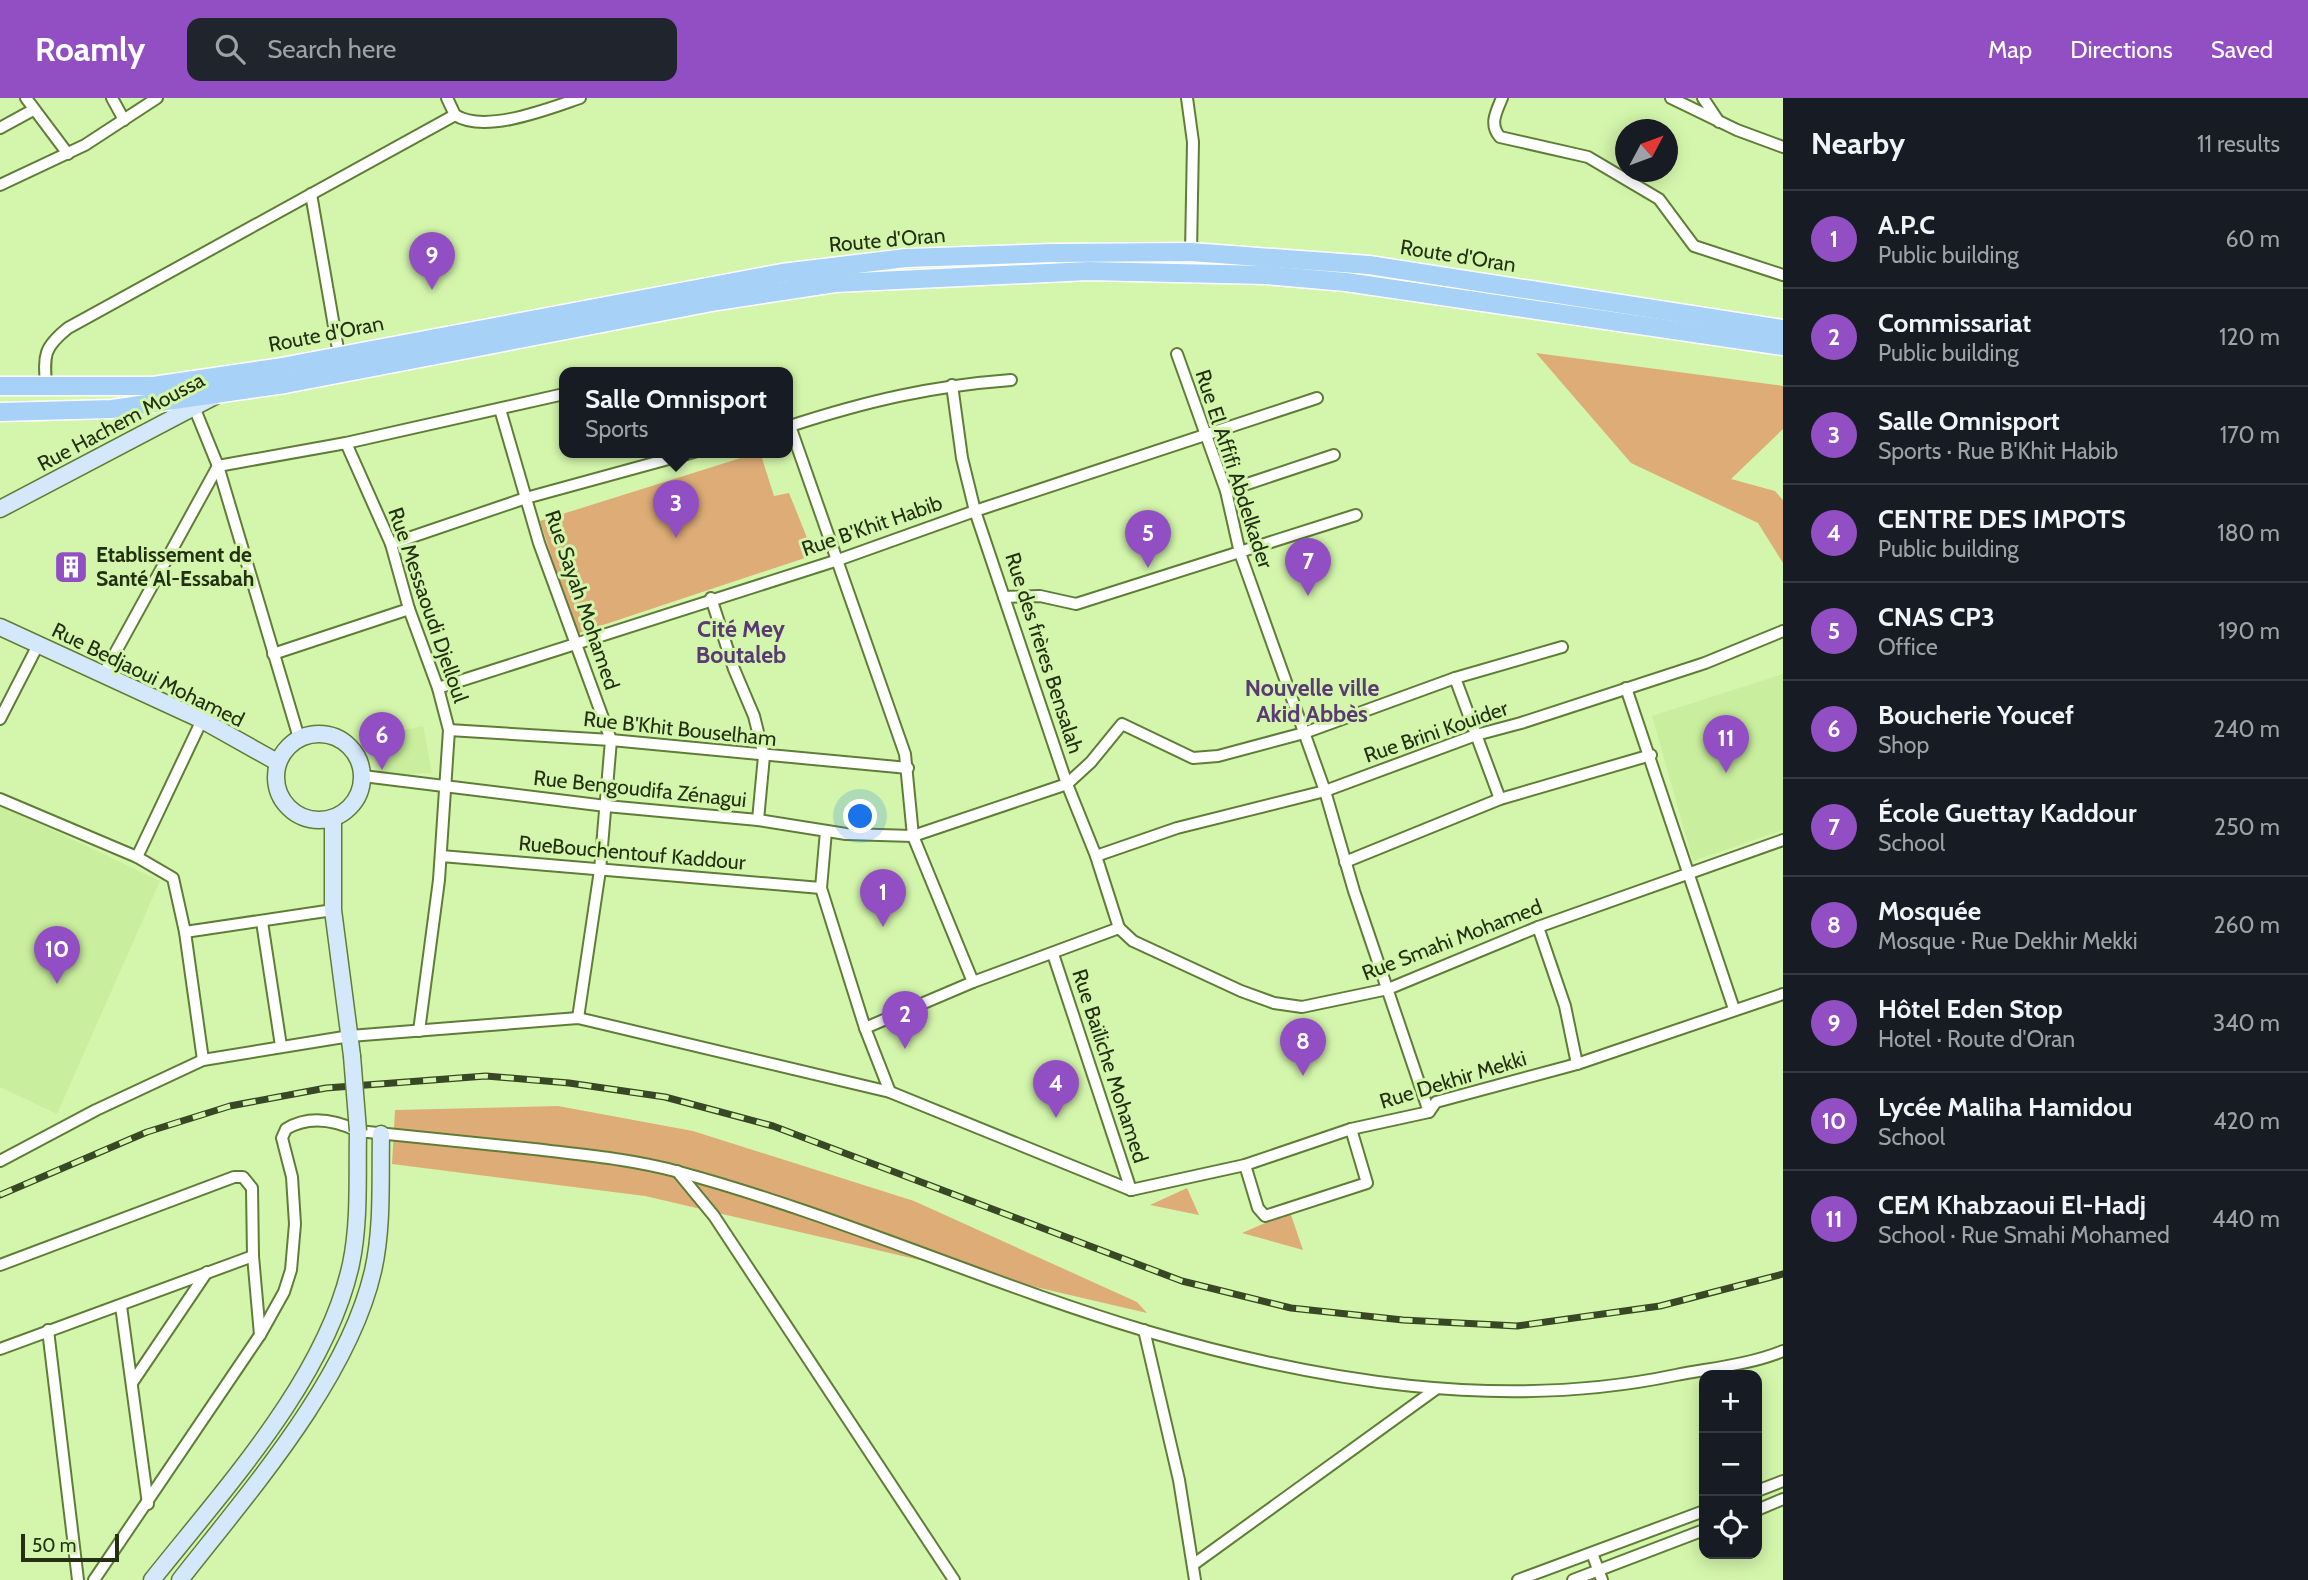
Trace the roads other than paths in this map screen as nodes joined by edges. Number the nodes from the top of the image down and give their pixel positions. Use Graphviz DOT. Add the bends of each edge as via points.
graph roads {
  1 [pos="26,98"];
  2 [pos="112,98"];
  3 [pos="157,98"];
  4 [pos="447,98"];
  5 [pos="580,98"];
  6 [pos="1187,98"];
  7 [pos="1502,98"];
  8 [pos="1671,98"];
  9 [pos="1703,98"];
  10 [pos="33,110"];
  11 [pos="455,115"];
  12 [pos="124,120"];
  13 [pos="1720,122"];
  14 [pos="0,128"];
  15 [pos="1783,147"];
  16 [pos="68,154"];
  17 [pos="0,184"];
  18 [pos="311,194"];
  19 [pos="1191,252"];
  20 [pos="1783,275"];
  21 [pos="1783,329"];
  22 [pos="1783,346"];
  23 [pos="1177,354"];
  24 [pos="339,355"];
  25 [pos="1011,380"];
  26 [pos="952,385"];
  27 [pos="0,386"];
  28 [pos="46,386"];
  29 [pos="223,392"];
  30 [pos="559,395"];
  31 [pos="1317,398"];
  32 [pos="194,407"];
  33 [pos="500,409"];
  34 [pos="0,412"];
  35 [pos="793,425"];
  36 [pos="1205,437"];
  37 [pos="793,438"];
  38 [pos="346,443"];
  39 [pos="1334,455"];
  40 [pos="672,458"];
  41 [pos="218,466"];
  42 [pos="1226,491"];
  43 [pos="526,498"];
  44 [pos="0,509"];
  45 [pos="975,511"];
  46 [pos="1356,515"];
  47 [pos="391,544"];
  48 [pos="1240,553"];
  49 [pos="838,560"];
  50 [pos="1004,597"];
  51 [pos="711,598"];
  52 [pos="409,609"];
  53 [pos="0,628"];
  54 [pos="1783,631"];
  55 [pos="574,643"];
  56 [pos="37,645"];
  57 [pos="1562,647"];
  58 [pos="273,654"];
  59 [pos="103,675"];
  60 [pos="1455,678"];
  61 [pos="438,688"];
  62 [pos="1626,688"];
  63 [pos="0,719"];
  64 [pos="202,720"];
  65 [pos="449,730"];
  66 [pos="1304,733"];
  67 [pos="1476,735"];
  68 [pos="299,738"];
  69 [pos="611,740"];
  70 [pos="1651,755"];
  71 [pos="764,756"];
  72 [pos="277,762"];
  73 [pos="908,768"];
  74 [pos="363,776"];
  75 [pos="1067,784"];
  76 [pos="447,786"];
  77 [pos="1325,791"];
  78 [pos="0,799"];
  79 [pos="1500,799"];
  80 [pos="606,806"];
  81 [pos="333,818"];
  82 [pos="758,821"];
  83 [pos="826,831"];
  84 [pos="913,836"];
  85 [pos="1783,840"];
  86 [pos="440,856"];
  87 [pos="1096,856"];
  88 [pos="136,857"];
  89 [pos="1345,862"];
  90 [pos="600,870"];
  91 [pos="1688,875"];
  92 [pos="821,888"];
  93 [pos="333,910"];
  94 [pos="262,922"];
  95 [pos="1538,927"];
  96 [pos="1119,928"];
  97 [pos="185,932"];
  98 [pos="1053,954"];
  99 [pos="973,982"];
  100 [pos="1388,989"];
  101 [pos="1783,994"];
  102 [pos="1734,1009"];
  103 [pos="578,1018"];
  104 [pos="865,1028"];
  105 [pos="419,1031"];
  106 [pos="350,1036"];
  107 [pos="281,1046"];
  108 [pos="203,1059"];
  109 [pos="1577,1064"];
  110 [pos="890,1092"];
  111 [pos="1429,1112"];
  112 [pos="1351,1129"];
  113 [pos="358,1131"];
  114 [pos="382,1134"];
  115 [pos="0,1161"];
  116 [pos="1245,1165"];
  117 [pos="676,1171"];
  118 [pos="1131,1190"];
  119 [pos="253,1256"];
  120 [pos="0,1265"];
  121 [pos="206,1272"];
  122 [pos="121,1306"];
  123 [pos="48,1330"];
  124 [pos="1144,1330"];
  125 [pos="260,1335"];
  126 [pos="326,1337"];
  127 [pos="346,1347"];
  128 [pos="0,1349"];
  129 [pos="1783,1351"];
  130 [pos="132,1383"];
  131 [pos="1436,1389"];
  132 [pos="1783,1481"];
  133 [pos="1762,1489"];
  134 [pos="1783,1499"];
  135 [pos="148,1504"];
  136 [pos="1762,1508"];
  137 [pos="1699,1513"];
  138 [pos="1699,1532"];
  139 [pos="1592,1553"];
  140 [pos="1194,1564"];
  141 [pos="1601,1575"];
  142 [pos="78,1580"];
  143 [pos="94,1580"];
  144 [pos="152,1580"];
  145 [pos="180,1580"];
  146 [pos="954,1580"];
  147 [pos="1195,1580"];
  148 [pos="1518,1580"];
  149 [pos="1573,1580"];
  1 -- 10 [label="street"];
  2 -- 12 [label="street"];
  3 -- 12 [label="street"];
  4 -- 11 [label="street"];
  5 -- 11 [label="street" via="474,124"];
  6 -- 19 [label="street" via="1193,142"];
  7 -- 20 [label="street" via="1493,120 1500,137 1588,157 1659,199 1694,246"];
  8 -- 13 [label="street"];
  9 -- 13 [label="street"];
  10 -- 14 [label="street"];
  10 -- 16 [label="street"];
  11 -- 18 [label="street"];
  12 -- 16 [label="street"];
  13 -- 15 [label="street"];
  16 -- 17 [label="street"];
  18 -- 24 [label="street"];
  18 -- 28 [label="street" via="68,328 51,341 44,356"];
  19 -- 21 [label="main road, Route d'Oran" via="1369,265"];
  19 -- 24 [label="main road, Route d'Oran" via="919,258 782,273"];
  22 -- 29 [label="main road, Route d'Oran" via="1346,282 1266,275 1088,271 835,283"];
  23 -- 36 [label="street, Rue El Affifi Abdelkader"];
  24 -- 28 [label="main road, Route d'Oran" via="153,386"];
  25 -- 26 [label="street"];
  26 -- 35 [label="street" via="883,397"];
  26 -- 45 [label="street, Rue des frères Bensalah"];
  27 -- 28 [label="main road, Route d'Oran"];
  29 -- 32 [label="street, Rue Hachem Moussa"];
  29 -- 34 [label="main road, Route d'Oran" via="112,409"];
  30 -- 33 [label="street"];
  31 -- 36 [label="street, Rue B'Khit Habib"];
  32 -- 41 [label="street"];
  32 -- 44 [label="street, Rue Hachem Moussa"];
  33 -- 38 [label="street"];
  33 -- 43 [label="street, Rue Sayah Mohamed"];
  36 -- 42 [label="street, Rue El Affifi Abdelkader"];
  36 -- 45 [label="street, Rue B'Khit Habib"];
  37 -- 49 [label="street"];
  38 -- 41 [label="street"];
  38 -- 47 [label="street, Rue Messaoudi Djelloul"];
  39 -- 42 [label="street"];
  40 -- 43 [label="street"];
  41 -- 58 [label="street"];
  41 -- 59 [label="street"];
  42 -- 48 [label="street, Rue El Affifi Abdelkader"];
  43 -- 47 [label="street"];
  43 -- 55 [label="street, Rue Sayah Mohamed"];
  45 -- 49 [label="street, Rue B'Khit Habib"];
  45 -- 50 [label="street, Rue des frères Bensalah"];
  46 -- 48 [label="street"];
  47 -- 52 [label="street, Rue Messaoudi Djelloul"];
  48 -- 50 [label="street" via="1076,604 1040,596"];
  48 -- 66 [label="street, Rue El Affifi Abdelkader"];
  49 -- 51 [label="street, Rue B'Khit Habib"];
  49 -- 73 [label="street"];
  50 -- 75 [label="street, Rue des frères Bensalah"];
  51 -- 55 [label="street, Rue B'Khit Habib"];
  51 -- 71 [label="street"];
  52 -- 58 [label="street"];
  52 -- 61 [label="street, Rue Messaoudi Djelloul"];
  53 -- 56 [label="street, Rue Bedjaoui Mohamed"];
  54 -- 62 [label="street, Rue Brini Kouider"];
  55 -- 61 [label="street, Rue B'Khit Habib"];
  55 -- 69 [label="street, Rue Sayah Mohamed"];
  56 -- 59 [label="street, Rue Bedjaoui Mohamed"];
  56 -- 63 [label="street"];
  57 -- 60 [label="street"];
  58 -- 68 [label="street"];
  59 -- 64 [label="street, Rue Bedjaoui Mohamed"];
  60 -- 66 [label="street"];
  60 -- 67 [label="street"];
  61 -- 65 [label="street, Rue Messaoudi Djelloul"];
  62 -- 67 [label="street, Rue Brini Kouider"];
  62 -- 70 [label="street"];
  64 -- 72 [label="street, Rue Bedjaoui Mohamed"];
  64 -- 88 [label="street"];
  65 -- 69 [label="street, Rue B'Khit Bouselham"];
  65 -- 76 [label="street, Rue Messaoudi Djelloul"];
  66 -- 75 [label="street" via="1218,756 1192,758 1122,724"];
  66 -- 77 [label="street, Rue El Affifi Abdelkader"];
  67 -- 77 [label="street, Rue Brini Kouider"];
  67 -- 79 [label="street"];
  68 -- 72 [label="street"];
  68 -- 74 [label="street" via="324,733 338,738 354,751"];
  69 -- 71 [label="street, Rue B'Khit Bouselham"];
  69 -- 80 [label="street, Rue Sayah Mohamed"];
  70 -- 79 [label="street"];
  70 -- 91 [label="street"];
  71 -- 73 [label="street, Rue B'Khit Bouselham"];
  71 -- 82 [label="street"];
  72 -- 81 [label="street" via="276,788 283,802 308,819"];
  73 -- 84 [label="street"];
  74 -- 76 [label="street, Rue Bengoudifa Zénagui"];
  74 -- 81 [label="street" via="354,803"];
  75 -- 84 [label="street"];
  75 -- 87 [label="street, Rue des frères Bensalah"];
  76 -- 80 [label="street, Rue Bengoudifa Zénagui"];
  76 -- 86 [label="street, Rue Messaoudi Djelloul"];
  77 -- 87 [label="street, Rue Brini Kouider" via="1177,828"];
  77 -- 89 [label="street, Rue El Affifi Abdelkader"];
  78 -- 88 [label="street"];
  79 -- 89 [label="street"];
  80 -- 82 [label="street, Rue Bengoudifa Zénagui"];
  80 -- 90 [label="street, Rue Sayah Mohamed"];
  81 -- 93 [label="street"];
  82 -- 83 [label="street, Rue Bengoudifa Zénagui"];
  83 -- 84 [label="street, Rue Bengoudifa Zénagui"];
  83 -- 92 [label="street"];
  84 -- 99 [label="street"];
  85 -- 91 [label="street, Rue Smahi Mohamed"];
  86 -- 90 [label="street, RueBouchentouf Kaddour"];
  86 -- 105 [label="street, Rue Messaoudi Djelloul"];
  87 -- 96 [label="street, Rue des frères Bensalah"];
  88 -- 97 [label="street" via="173,877"];
  89 -- 100 [label="street, Rue El Affifi Abdelkader"];
  90 -- 92 [label="street, RueBouchentouf Kaddour"];
  90 -- 103 [label="street, Rue Sayah Mohamed"];
  91 -- 95 [label="street, Rue Smahi Mohamed"];
  91 -- 102 [label="street"];
  92 -- 104 [label="street"];
  93 -- 94 [label="street"];
  93 -- 106 [label="street"];
  94 -- 97 [label="street"];
  94 -- 107 [label="street"];
  95 -- 100 [label="street, Rue Smahi Mohamed"];
  95 -- 109 [label="street" via="1565,1006"];
  96 -- 98 [label="street"];
  96 -- 100 [label="street, Rue Smahi Mohamed" via="1133,941 1274,1003 1302,1007"];
  97 -- 108 [label="street"];
  98 -- 99 [label="street"];
  98 -- 118 [label="street, Rue Baïliche Mohamed"];
  99 -- 104 [label="street"];
  100 -- 111 [label="street, Rue El Affifi Abdelkader"];
  101 -- 102 [label="street, Rue Dekhir Mekki"];
  102 -- 109 [label="street, Rue Dekhir Mekki"];
  103 -- 105 [label="street"];
  103 -- 110 [label="street"];
  104 -- 110 [label="street"];
  105 -- 106 [label="street"];
  106 -- 107 [label="street"];
  106 -- 113 [label="street, bridge"];
  107 -- 108 [label="street"];
  108 -- 115 [label="street"];
  109 -- 111 [label="street, Rue Dekhir Mekki" via="1436,1102"];
  110 -- 118 [label="street"];
  111 -- 112 [label="street, Rue Dekhir Mekki"];
  112 -- 116 [label="street, Rue Dekhir Mekki"];
  112 -- 116 [label="street" via="1367,1184 1265,1216 1258,1208"];
  113 -- 114 [label="street"];
  113 -- 125 [label="street" via="321,1121 297,1123 283,1133 292,1177 293,1250 284,1292"];
  113 -- 126 [label="street" via="355,1244"];
  114 -- 117 [label="street" via="614,1158"];
  114 -- 127 [label="street" via="377,1250 367,1293"];
  116 -- 118 [label="street, Rue Dekhir Mekki"];
  117 -- 124 [label="street"];
  117 -- 146 [label="street" via="714,1216"];
  119 -- 120 [label="street" via="252,1188 238,1176"];
  119 -- 121 [label="street"];
  119 -- 125 [label="street"];
  121 -- 122 [label="street"];
  121 -- 130 [label="street"];
  122 -- 123 [label="street"];
  122 -- 130 [label="street"];
  123 -- 128 [label="street"];
  123 -- 142 [label="street"];
  124 -- 131 [label="street" via="1287,1365"];
  124 -- 140 [label="street"];
  125 -- 135 [label="street"];
  126 -- 127 [label="street"];
  126 -- 144 [label="street" via="301,1382"];
  127 -- 145 [label="street" via="246,1496"];
  129 -- 131 [label="street" via="1741,1364 1591,1389 1498,1393"];
  130 -- 135 [label="street"];
  131 -- 140 [label="street"];
  132 -- 133 [label="street"];
  134 -- 136 [label="street"];
  135 -- 143 [label="street"];
  137 -- 139 [label="street"];
  138 -- 141 [label="street"];
  139 -- 141 [label="street"];
  139 -- 148 [label="street"];
  140 -- 147 [label="street"];
  141 -- 149 [label="street"];
}
